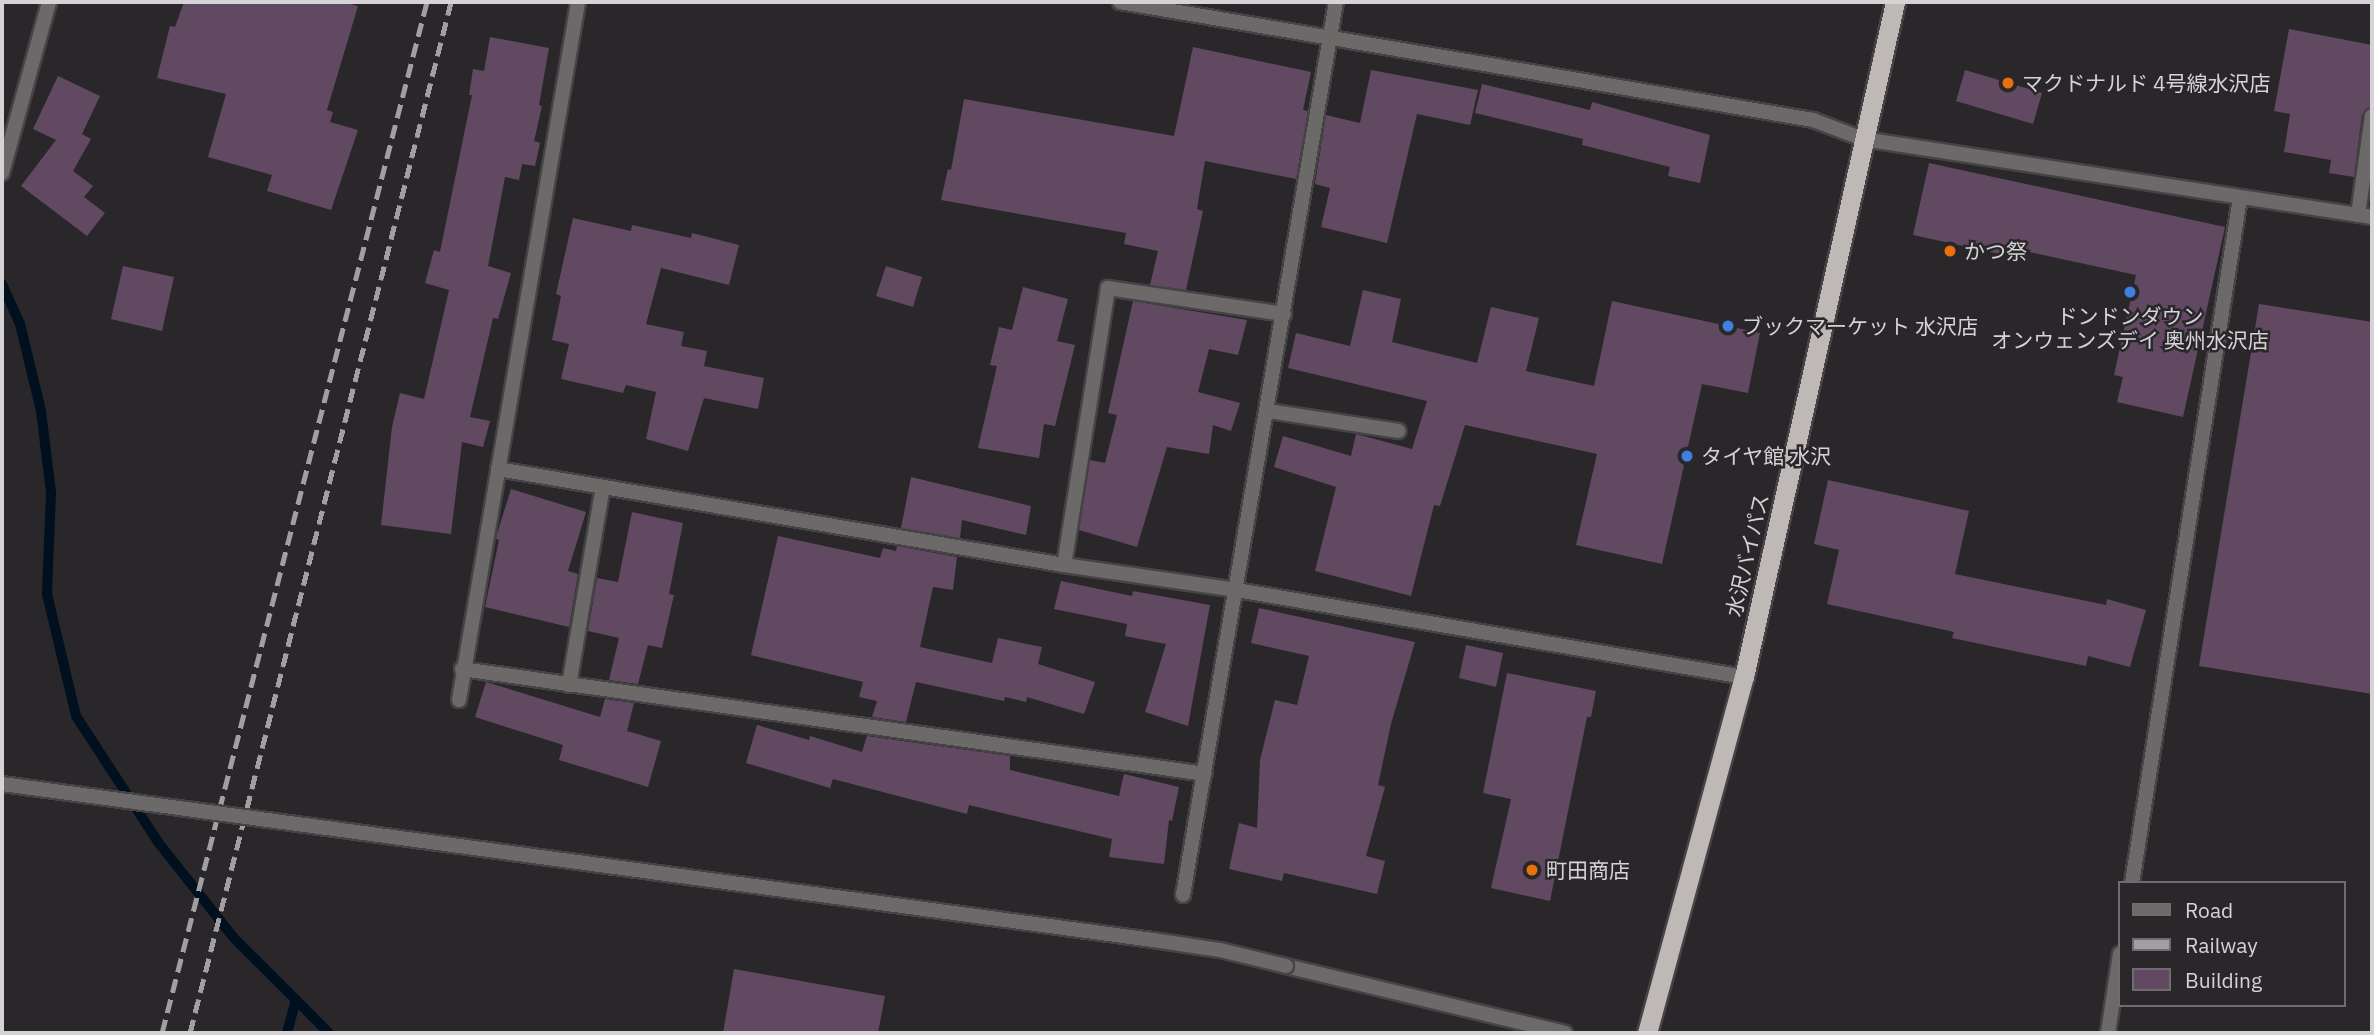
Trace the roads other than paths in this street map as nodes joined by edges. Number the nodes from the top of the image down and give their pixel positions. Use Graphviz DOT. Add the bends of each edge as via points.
graph roads {
  1 [pos="49,2"];
  2 [pos="578,2"];
  3 [pos="1126,2"];
  4 [pos="1336,2"];
  5 [pos="1895,2"];
  6 [pos="1331,40"];
  7 [pos="2372,116"];
  8 [pos="1863,139"];
  9 [pos="2,173"];
  10 [pos="2240,198"];
  11 [pos="2365,216"];
  12 [pos="1284,314"];
  13 [pos="1268,411"];
  14 [pos="1398,431"];
  15 [pos="498,469"];
  16 [pos="603,487"];
  17 [pos="1063,565"];
  18 [pos="1237,590"];
  19 [pos="462,669"];
  20 [pos="1744,677"];
  21 [pos="569,685"];
  22 [pos="458,700"];
  23 [pos="1205,774"];
  24 [pos="2,784"];
  25 [pos="2132,881"];
  26 [pos="1183,895"];
  27 [pos="2118,967"];
  28 [pos="1565,1033"];
  29 [pos="1647,1033"];
  30 [pos="2108,1033"];
  1 -- 9 [label="street"];
  2 -- 15 [label="street"];
  3 -- 6 [label="street"];
  4 -- 6 [label="street"];
  5 -- 8 [label="highway, 水沢バイパス"];
  6 -- 8 [label="street" via="1813,120"];
  6 -- 12 [label="street"];
  7 -- 11 [label="street"];
  8 -- 10 [label="street"];
  8 -- 20 [label="highway, 水沢バイパス"];
  10 -- 11 [label="street"];
  10 -- 25 [label="street"];
  12 -- 13 [label="street"];
  12 -- 17 [label="street" via="1108,288"];
  13 -- 14 [label="street"];
  13 -- 18 [label="street"];
  15 -- 16 [label="street"];
  15 -- 19 [label="street"];
  16 -- 17 [label="street"];
  16 -- 21 [label="street"];
  17 -- 18 [label="street"];
  18 -- 20 [label="street"];
  18 -- 23 [label="street"];
  19 -- 21 [label="street"];
  19 -- 22 [label="street"];
  20 -- 29 [label="highway, 水沢バイパス"];
  21 -- 23 [label="street"];
  23 -- 26 [label="street"];
  24 -- 28 [label="street, bridge" via="1220,950"];
  27 -- 30 [label="street"];
}
